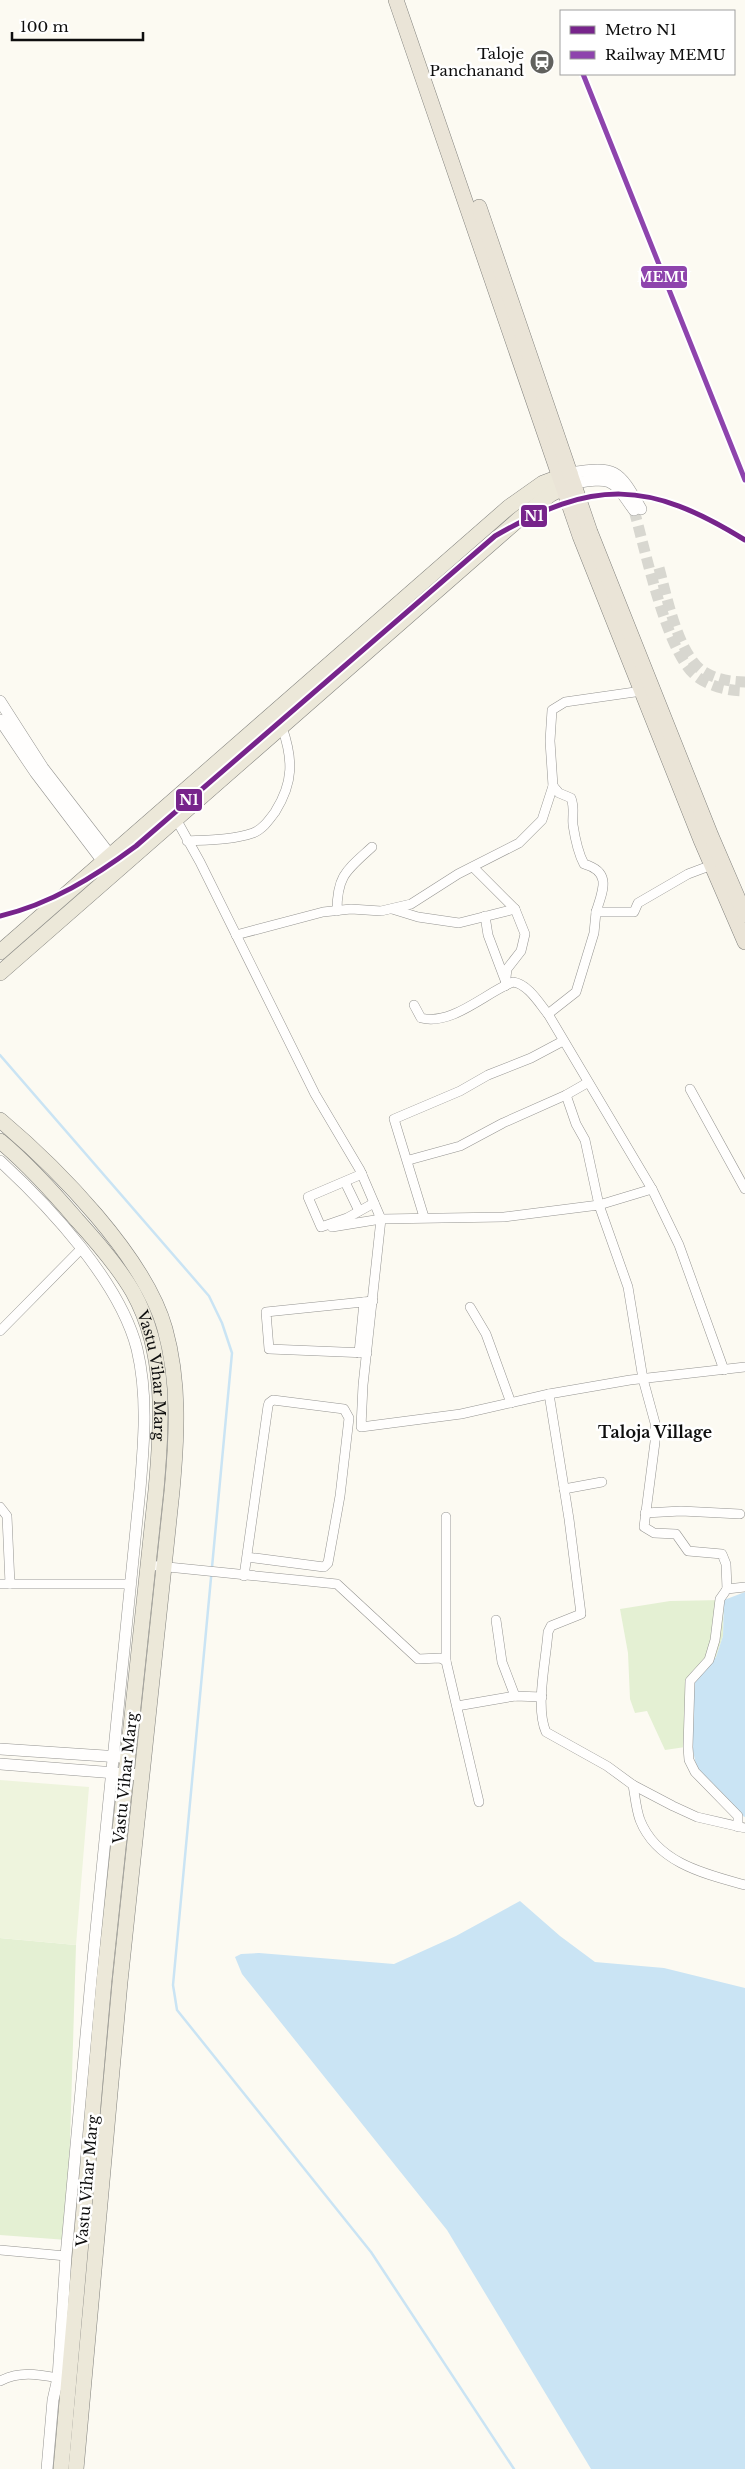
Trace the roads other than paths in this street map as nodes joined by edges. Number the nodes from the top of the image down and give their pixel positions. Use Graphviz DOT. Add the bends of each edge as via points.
graph roads {
  1 [pos="396,0"];
  2 [pos="408,0"];
  3 [pos="438,104"];
  4 [pos="566,479"];
  5 [pos="638,509"];
  6 [pos="642,691"];
  7 [pos="0,701"];
  8 [pos="0,720"];
  9 [pos="282,727"];
  10 [pos="553,786"];
  11 [pos="166,807"];
  12 [pos="176,819"];
  13 [pos="187,841"];
  14 [pos="372,847"];
  15 [pos="107,859"];
  16 [pos="712,865"];
  17 [pos="473,867"];
  18 [pos="392,909"];
  19 [pos="515,909"];
  20 [pos="337,911"];
  21 [pos="596,912"];
  22 [pos="485,916"];
  23 [pos="745,916"];
  24 [pos="236,935"];
  25 [pos="745,942"];
  26 [pos="0,952"];
  27 [pos="0,973"];
  28 [pos="505,984"];
  29 [pos="414,1004"];
  30 [pos="548,1014"];
  31 [pos="563,1041"];
  32 [pos="587,1084"];
  33 [pos="690,1089"];
  34 [pos="566,1095"];
  35 [pos="0,1120"];
  36 [pos="0,1141"];
  37 [pos="409,1160"];
  38 [pos="0,1161"];
  39 [pos="362,1174"];
  40 [pos="346,1182"];
  41 [pos="652,1189"];
  42 [pos="745,1189"];
  43 [pos="374,1203"];
  44 [pos="599,1205"];
  45 [pos="358,1211"];
  46 [pos="424,1217"];
  47 [pos="381,1219"];
  48 [pos="332,1227"];
  49 [pos="81,1249"];
  50 [pos="368,1301"];
  51 [pos="470,1307"];
  52 [pos="0,1331"];
  53 [pos="363,1353"];
  54 [pos="745,1367"];
  55 [pos="724,1370"];
  56 [pos="643,1379"];
  57 [pos="548,1394"];
  58 [pos="511,1403"];
  59 [pos="602,1482"];
  60 [pos="564,1489"];
  61 [pos="0,1507"];
  62 [pos="645,1513"];
  63 [pos="740,1514"];
  64 [pos="446,1517"];
  65 [pos="247,1558"];
  66 [pos="148,1565"];
  67 [pos="171,1567"];
  68 [pos="244,1576"];
  69 [pos="0,1584"];
  70 [pos="10,1584"];
  71 [pos="129,1584"];
  72 [pos="745,1587"];
  73 [pos="727,1589"];
  74 [pos="496,1620"];
  75 [pos="446,1661"];
  76 [pos="515,1696"];
  77 [pos="542,1697"];
  78 [pos="457,1706"];
  79 [pos="0,1749"];
  80 [pos="120,1757"];
  81 [pos="143,1759"];
  82 [pos="0,1764"];
  83 [pos="118,1773"];
  84 [pos="141,1774"];
  85 [pos="633,1785"];
  86 [pos="479,1802"];
  87 [pos="741,1828"];
  88 [pos="745,1885"];
  89 [pos="0,2250"];
  90 [pos="66,2256"];
  91 [pos="58,2378"];
  92 [pos="0,2381"];
  93 [pos="47,2469"];
  94 [pos="60,2469"];
  95 [pos="76,2469"];
  1 -- 3 [label="highway"];
  2 -- 3 [label="highway"];
  3 -- 4 [label="highway"];
  4 -- 5 [label="street" via="606,469 627,483"];
  4 -- 6 [label="highway" via="580,536"];
  4 -- 9 [label="main road"];
  4 -- 11 [label="main road" via="527,493 509,507"];
  4 -- 23 [label="highway"];
  6 -- 10 [label="street" via="565,702 552,710"];
  6 -- 16 [label="highway"];
  7 -- 15 [label="street"];
  8 -- 15 [label="street" via="35,772"];
  9 -- 12 [label="main road"];
  9 -- 13 [label="street" via="290,750 290,780 285,797 267,823 254,832"];
  10 -- 17 [label="street" via="542,820 519,842"];
  10 -- 21 [label="street" via="571,798 578,854 584,864 602,873 603,889"];
  11 -- 12 [label="street"];
  11 -- 15 [label="main road"];
  12 -- 13 [label="street"];
  12 -- 27 [label="main road"];
  13 -- 24 [label="street"];
  14 -- 20 [label="street" via="346,870 337,890"];
  15 -- 26 [label="main road"];
  16 -- 21 [label="street" via="688,874 638,903 634,912"];
  16 -- 25 [label="highway"];
  17 -- 18 [label="street" via="411,904"];
  17 -- 19 [label="street"];
  18 -- 20 [label="street"];
  18 -- 22 [label="street" via="418,917 459,923"];
  19 -- 22 [label="street"];
  19 -- 28 [label="street" via="525,934 521,951 507,969"];
  20 -- 24 [label="street"];
  21 -- 30 [label="street" via="594,933 576,992"];
  22 -- 28 [label="street"];
  24 -- 39 [label="street" via="315,1094"];
  28 -- 29 [label="street" via="455,1013 431,1021 421,1018"];
  28 -- 30 [label="street" via="518,983"];
  30 -- 31 [label="street"];
  31 -- 32 [label="street"];
  31 -- 37 [label="street" via="460,1091 396,1117"];
  32 -- 34 [label="street"];
  32 -- 41 [label="street"];
  33 -- 42 [label="street"];
  34 -- 37 [label="street" via="460,1146"];
  34 -- 44 [label="street" via="585,1140"];
  35 -- 67 [label="main road" via="50,1165 109,1232 139,1273 161,1316 171,1354 178,1415"];
  36 -- 66 [label="main road, Vastu Vihar Marg" via="39,1176 97,1242 126,1281 146,1321 155,1357 162,1416"];
  37 -- 46 [label="street"];
  38 -- 49 [label="street" via="48,1208"];
  39 -- 40 [label="street"];
  39 -- 43 [label="street"];
  40 -- 45 [label="street"];
  40 -- 45 [label="street" via="308,1197 321,1227"];
  41 -- 44 [label="street"];
  41 -- 55 [label="street" via="679,1245"];
  43 -- 45 [label="street"];
  43 -- 47 [label="street"];
  44 -- 46 [label="street" via="504,1216"];
  44 -- 56 [label="street" via="628,1286"];
  46 -- 47 [label="street"];
  47 -- 48 [label="street"];
  47 -- 50 [label="street"];
  49 -- 52 [label="street"];
  49 -- 71 [label="street" via="118,1301 133,1337 140,1366 144,1439"];
  50 -- 53 [label="street"];
  50 -- 53 [label="street" via="266,1312 269,1350"];
  51 -- 58 [label="street" via="486,1334"];
  53 -- 58 [label="street" via="361,1427 461,1414"];
  54 -- 55 [label="street"];
  55 -- 56 [label="street"];
  56 -- 57 [label="street"];
  56 -- 62 [label="street" via="655,1423 656,1442"];
  57 -- 58 [label="street"];
  57 -- 60 [label="street"];
  59 -- 60 [label="street"];
  60 -- 77 [label="street" via="581,1614 551,1626 548,1632"];
  61 -- 70 [label="street" via="7,1516"];
  62 -- 63 [label="street"];
  62 -- 73 [label="street" via="644,1527 654,1533 676,1534 688,1551 722,1554 726,1564"];
  64 -- 75 [label="street"];
  65 -- 65 [label="street" via="269,1402 344,1408 349,1418 328,1563 324,1567"];
  65 -- 68 [label="street"];
  66 -- 67 [label="street"];
  66 -- 80 [label="main road, Vastu Vihar Marg"];
  67 -- 68 [label="street"];
  67 -- 81 [label="main road"];
  68 -- 75 [label="street" via="337,1584 418,1659 440,1658"];
  69 -- 70 [label="street"];
  70 -- 71 [label="street"];
  71 -- 80 [label="street"];
  72 -- 73 [label="street"];
  73 -- 87 [label="street" via="720,1599 709,1660 690,1681 688,1747 689,1760 695,1772 738,1816"];
  74 -- 76 [label="street" via="502,1662"];
  75 -- 78 [label="street"];
  76 -- 77 [label="street"];
  76 -- 78 [label="street"];
  77 -- 85 [label="street" via="542,1723 546,1732"];
  78 -- 86 [label="street"];
  79 -- 80 [label="street"];
  80 -- 81 [label="street"];
  80 -- 83 [label="main road, Vastu Vihar Marg"];
  81 -- 84 [label="main road"];
  82 -- 83 [label="street"];
  83 -- 84 [label="street"];
  83 -- 90 [label="street"];
  83 -- 94 [label="main road, Vastu Vihar Marg" via="104,1981"];
  84 -- 95 [label="main road"];
  85 -- 87 [label="street" via="698,1817"];
  85 -- 88 [label="street" via="639,1818 647,1834 666,1855 691,1868"];
  89 -- 90 [label="street"];
  90 -- 91 [label="street"];
  91 -- 92 [label="street" via="34,2373"];
  91 -- 93 [label="street"];
}
